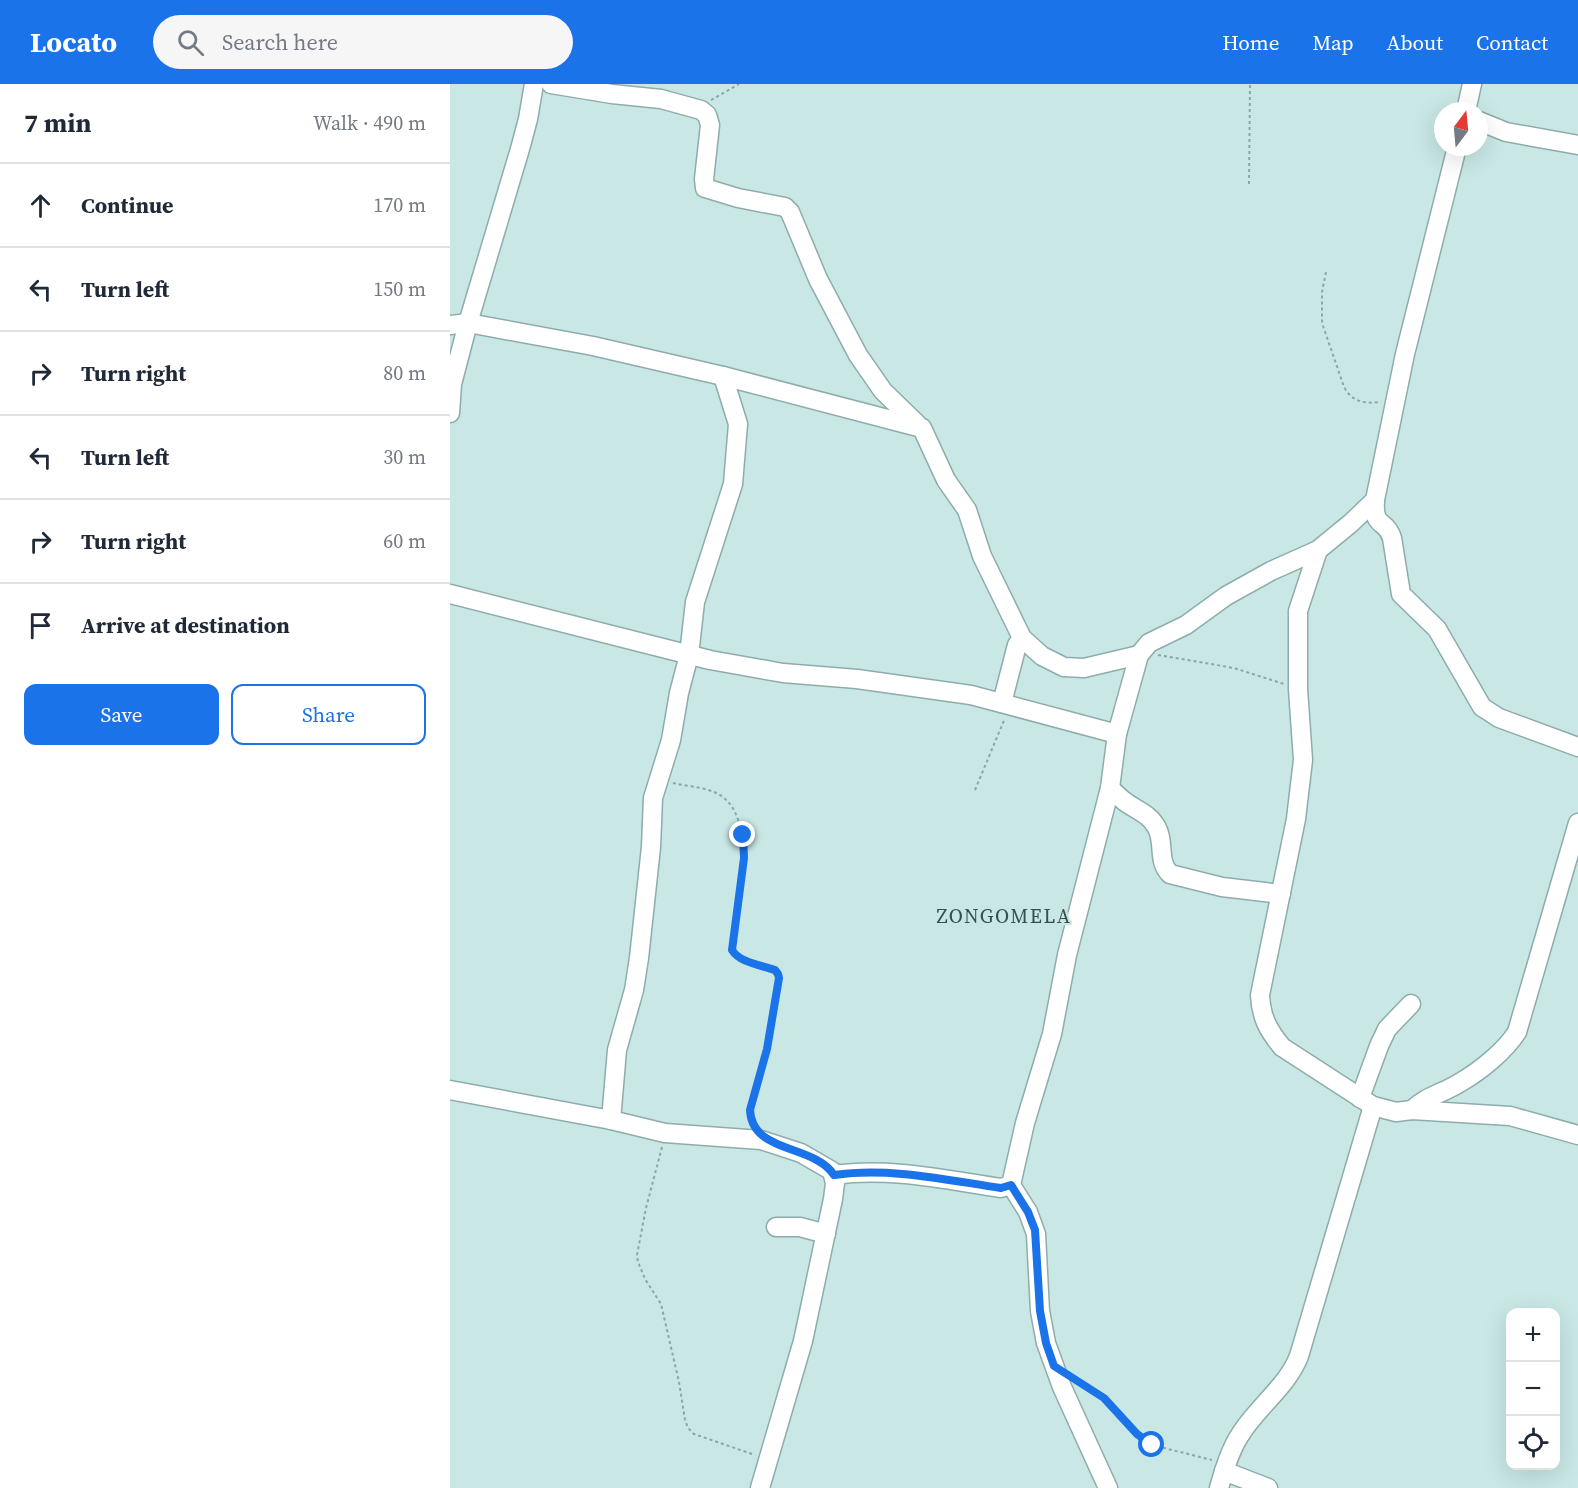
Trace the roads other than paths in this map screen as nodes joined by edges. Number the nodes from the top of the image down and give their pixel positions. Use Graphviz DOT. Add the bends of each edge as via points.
graph roads {
  1 [pos="534,84"];
  2 [pos="551,84"];
  3 [pos="1472,84"];
  4 [pos="647,90"];
  5 [pos="1471,102"];
  6 [pos="1488,122"];
  7 [pos="1578,145"];
  8 [pos="1455,156"];
  9 [pos="459,324"];
  10 [pos="723,376"];
  11 [pos="450,413"];
  12 [pos="922,428"];
  13 [pos="1375,500"];
  14 [pos="1318,550"];
  15 [pos="450,594"];
  16 [pos="1022,638"];
  17 [pos="1141,653"];
  18 [pos="689,655"];
  19 [pos="1006,704"];
  20 [pos="1117,734"];
  21 [pos="1578,747"];
  22 [pos="1110,788"];
  23 [pos="1578,823"];
  24 [pos="1281,894"];
  25 [pos="1411,1004"];
  26 [pos="450,1090"];
  27 [pos="1367,1102"];
  28 [pos="1412,1110"];
  29 [pos="611,1120"];
  30 [pos="1578,1135"];
  31 [pos="834,1175"];
  32 [pos="1011,1185"];
  33 [pos="776,1227"];
  34 [pos="826,1233"];
  35 [pos="1224,1474"];
  36 [pos="760,1488"];
  37 [pos="1108,1488"];
  38 [pos="1268,1488"];
  1 -- 9 [label="street" via="520,149"];
  2 -- 4 [label="street"];
  3 -- 5 [label="street"];
  4 -- 12 [label="street" via="707,115 710,125 705,188 784,207 790,212 818,279 858,355 883,391"];
  6 -- 7 [label="street" via="1506,132"];
  8 -- 13 [label="street" via="1407,342"];
  9 -- 10 [label="street" via="593,346"];
  9 -- 11 [label="street"];
  10 -- 12 [label="street"];
  10 -- 18 [label="street" via="738,423 736,459 729,501 695,602"];
  12 -- 16 [label="street" via="946,480 967,510 982,556"];
  13 -- 14 [label="street"];
  13 -- 21 [label="street" via="1376,518 1392,538 1401,594 1437,629 1482,707 1499,718"];
  14 -- 17 [label="street" via="1226,596 1186,625 1152,641"];
  14 -- 24 [label="street" via="1299,606 1298,689 1303,760"];
  15 -- 18 [label="street"];
  16 -- 17 [label="street" via="1042,656 1064,667 1084,668"];
  16 -- 19 [label="street" via="1017,645"];
  17 -- 20 [label="street"];
  18 -- 19 [label="street" via="783,673 927,688"];
  18 -- 29 [label="street" via="653,801 639,958 617,1050"];
  19 -- 20 [label="street"];
  20 -- 22 [label="street"];
  22 -- 24 [label="street" via="1157,827 1163,865 1170,874 1222,887"];
  22 -- 32 [label="street" via="1067,955 1052,1034"];
  23 -- 28 [label="street" via="1516,1032 1508,1045 1460,1083"];
  24 -- 27 [label="street" via="1260,995 1264,1022 1282,1047"];
  25 -- 27 [label="street" via="1387,1029 1379,1046"];
  26 -- 29 [label="street"];
  27 -- 28 [label="street" via="1396,1112"];
  27 -- 35 [label="street" via="1299,1356 1286,1379 1239,1436"];
  28 -- 30 [label="street" via="1510,1116"];
  29 -- 31 [label="street" via="665,1133 770,1142 819,1162"];
  31 -- 32 [label="street" via="922,1175 1001,1188"];
  31 -- 34 [label="street"];
  32 -- 37 [label="street" via="1035,1230 1046,1343"];
  33 -- 34 [label="street"];
  34 -- 36 [label="street" via="803,1341"];
  35 -- 38 [label="street"];
}
